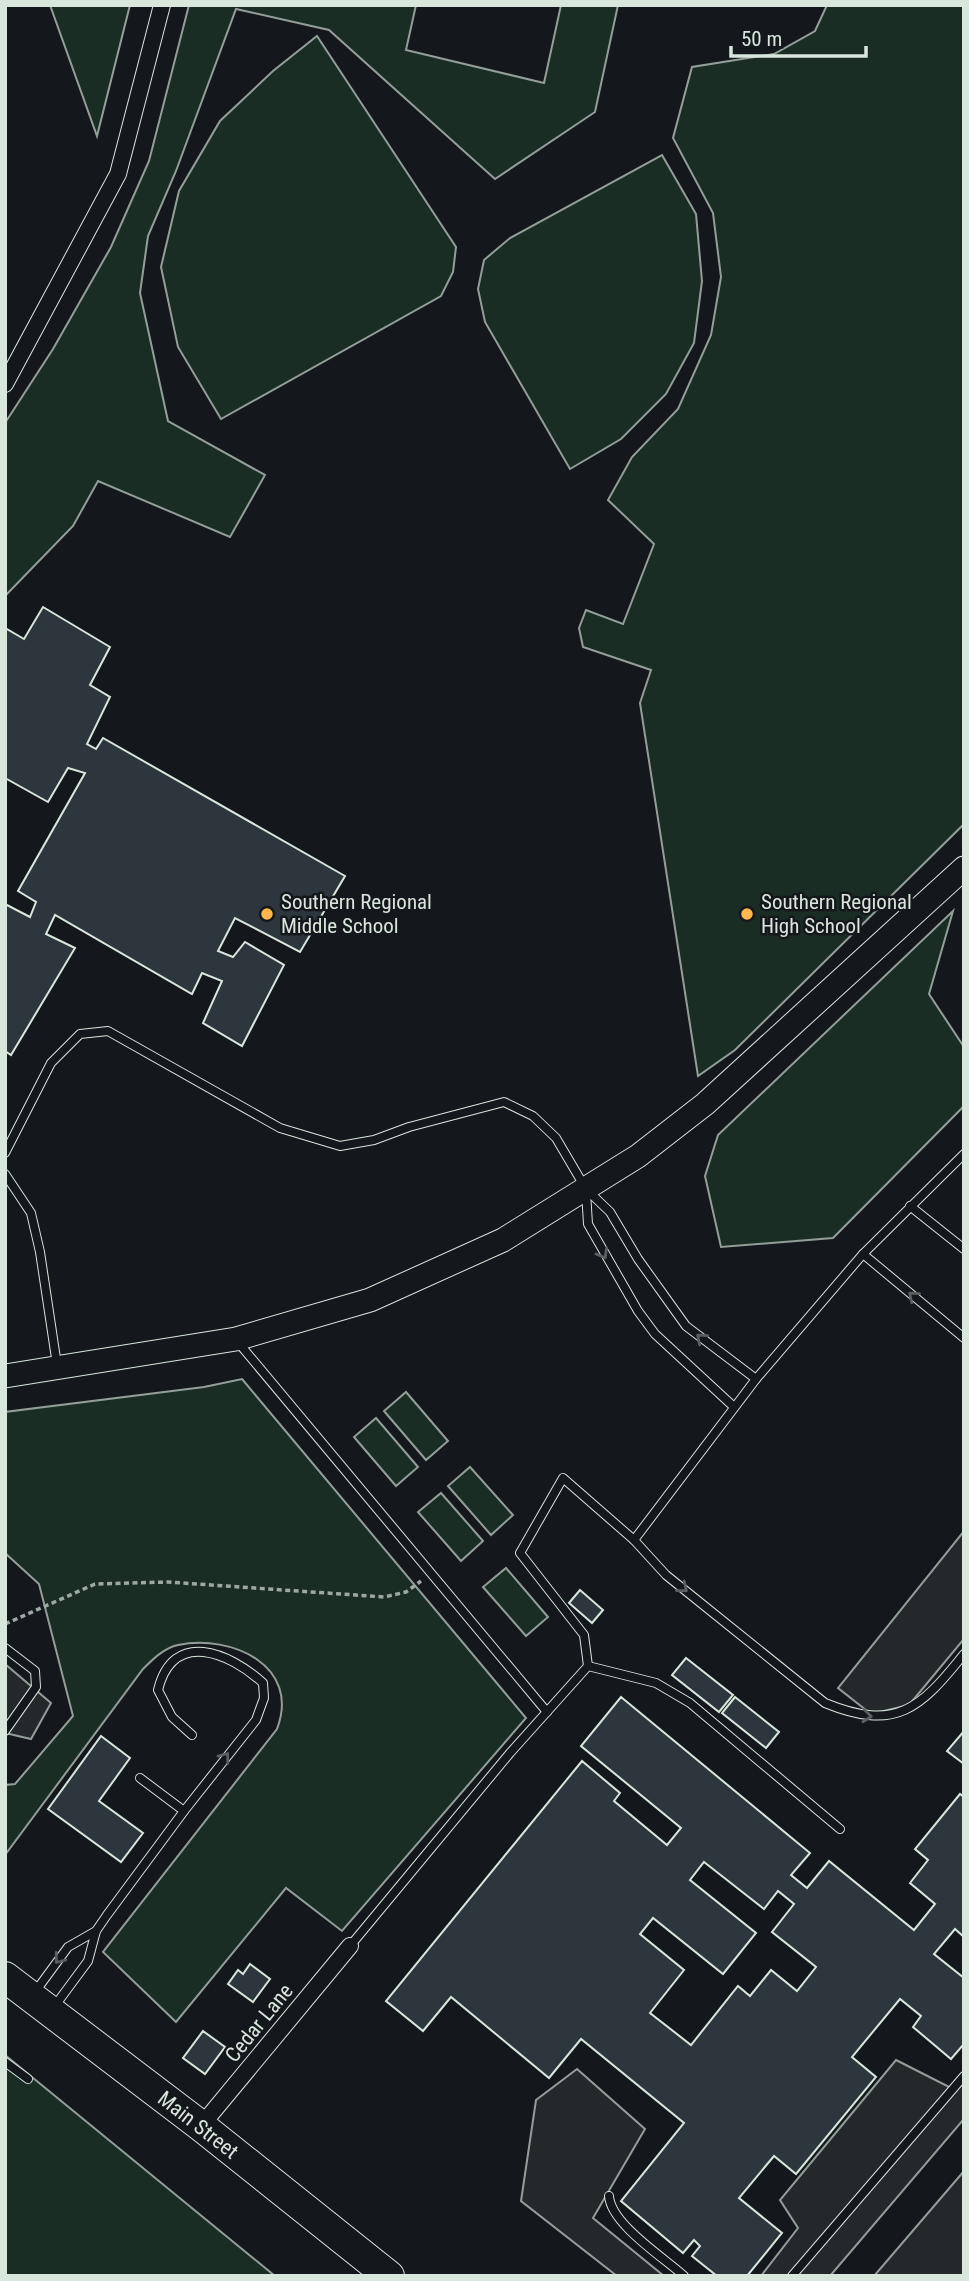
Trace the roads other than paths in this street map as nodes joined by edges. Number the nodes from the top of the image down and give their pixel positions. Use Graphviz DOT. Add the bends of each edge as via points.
graph roads {
  1 [pos="162,5"];
  2 [pos="5,384"];
  3 [pos="964,868"];
  4 [pos="5,1153"];
  5 [pos="964,1154"];
  6 [pos="5,1174"];
  7 [pos="586,1189"];
  8 [pos="910,1206"];
  9 [pos="964,1249"];
  10 [pos="863,1254"];
  11 [pos="964,1338"];
  12 [pos="236,1339"];
  13 [pos="58,1368"];
  14 [pos="5,1376"];
  15 [pos="756,1379"];
  16 [pos="734,1407"];
  17 [pos="634,1540"];
  18 [pos="5,1648"];
  19 [pos="964,1654"];
  20 [pos="588,1666"];
  21 [pos="547,1712"];
  22 [pos="5,1731"];
  23 [pos="192,1735"];
  24 [pos="139,1778"];
  25 [pos="184,1811"];
  26 [pos="840,1829"];
  27 [pos="96,1931"];
  28 [pos="350,1946"];
  29 [pos="5,1977"];
  30 [pos="41,2005"];
  31 [pos="5,2062"];
  32 [pos="964,2076"];
  33 [pos="28,2079"];
  34 [pos="201,2126"];
  35 [pos="610,2196"];
  36 [pos="389,2276"];
  37 [pos="684,2276"];
  38 [pos="792,2276"];
  1 -- 2 [label="street" via="118,174"];
  3 -- 7 [label="street" via="705,1104"];
  4 -- 7 [label="lane" via="51,1063 80,1034 108,1031 280,1128 340,1146 504,1102 533,1116 556,1138"];
  5 -- 8 [label="lane"];
  6 -- 13 [label="lane" via="31,1213"];
  7 -- 12 [label="street" via="503,1240 370,1300"];
  15 -- 7 [label="lane, one-way" via="686,1326 610,1212"];
  7 -- 16 [label="lane, one-way" via="587,1224 638,1311 655,1334"];
  8 -- 9 [label="lane"];
  8 -- 10 [label="lane"];
  11 -- 10 [label="lane, one-way"];
  10 -- 15 [label="lane"];
  12 -- 13 [label="street"];
  12 -- 21 [label="lane"];
  13 -- 14 [label="street"];
  15 -- 16 [label="lane"];
  16 -- 17 [label="lane"];
  17 -- 19 [label="lane, one-way" via="666,1575 815,1695 851,1714 877,1718 912,1708"];
  17 -- 20 [label="lane" via="564,1478 520,1553 584,1635"];
  18 -- 22 [label="lane" via="35,1671 36,1687"];
  20 -- 21 [label="lane"];
  20 -- 26 [label="lane" via="656,1683 690,1703"];
  21 -- 28 [label="lane"];
  25 -- 23 [label="lane, one-way" via="256,1720 264,1698 263,1683 235,1662 211,1653 183,1654 169,1664 158,1690 172,1717"];
  24 -- 25 [label="lane"];
  25 -- 27 [label="lane"];
  27 -- 30 [label="lane" via="88,1961"];
  27 -- 30 [label="lane, one-way" via="68,1947"];
  28 -- 34 [label="street, Cedar Lane"];
  29 -- 30 [label="highway, Main Street"];
  30 -- 34 [label="highway, Main Street"];
  31 -- 33 [label="lane"];
  32 -- 38 [label="lane"];
  34 -- 36 [label="highway, Main Street"];
  35 -- 37 [label="lane" via="610,2206 619,2220"];
}
